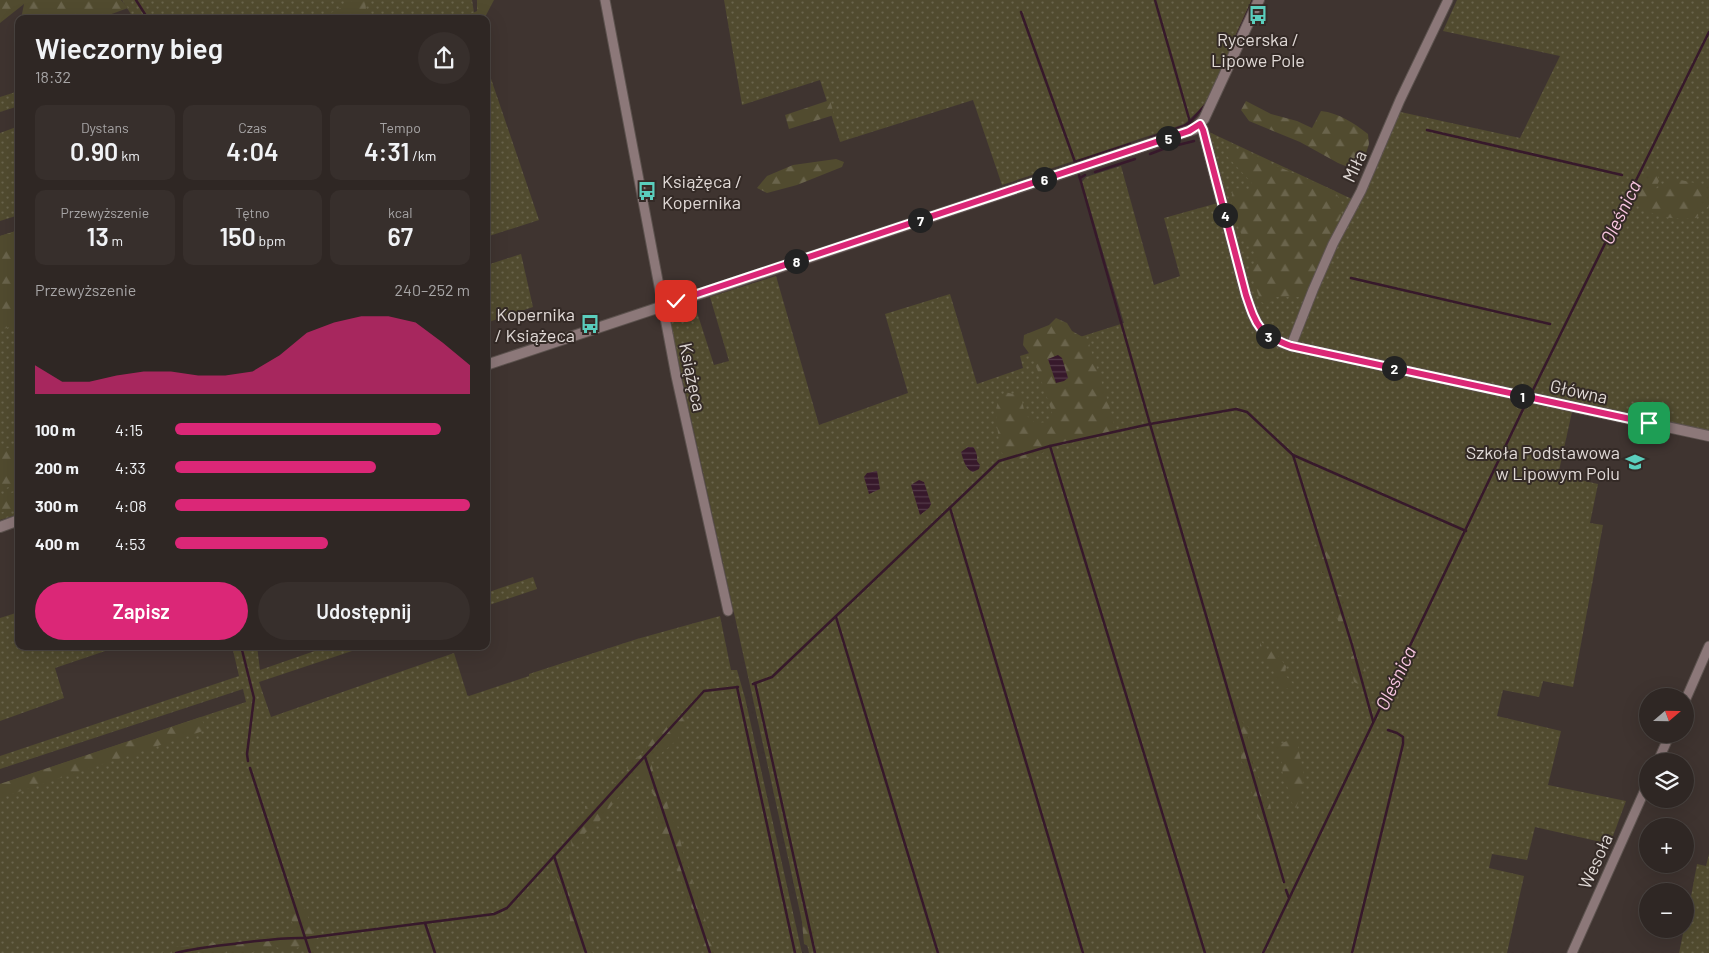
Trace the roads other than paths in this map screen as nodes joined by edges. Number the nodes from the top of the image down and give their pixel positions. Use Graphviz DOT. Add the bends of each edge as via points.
graph roads {
  1 [pos="605,0"];
  2 [pos="1259,0"];
  3 [pos="1448,0"];
  4 [pos="1200,124"];
  5 [pos="663,305"];
  6 [pos="1291,346"];
  7 [pos="490,363"];
  8 [pos="1709,436"];
  9 [pos="15,521"];
  10 [pos="0,527"];
  11 [pos="728,611"];
  12 [pos="1709,646"];
  13 [pos="1691,688"];
  14 [pos="1639,804"];
  15 [pos="1572,953"];
  1 -- 5 [label="street, Książęca"];
  2 -- 4 [label="street"];
  3 -- 6 [label="street, Miła" via="1361,191 1333,244"];
  4 -- 5 [label="street" via="1181,134"];
  4 -- 6 [label="street, Główna" via="1253,317 1264,333"];
  5 -- 7 [label="street"];
  5 -- 11 [label="street, Książęca"];
  6 -- 8 [label="street, Główna"];
  9 -- 10 [label="street"];
  12 -- 13 [label="street"];
  14 -- 15 [label="street, Wesoła"];
}
